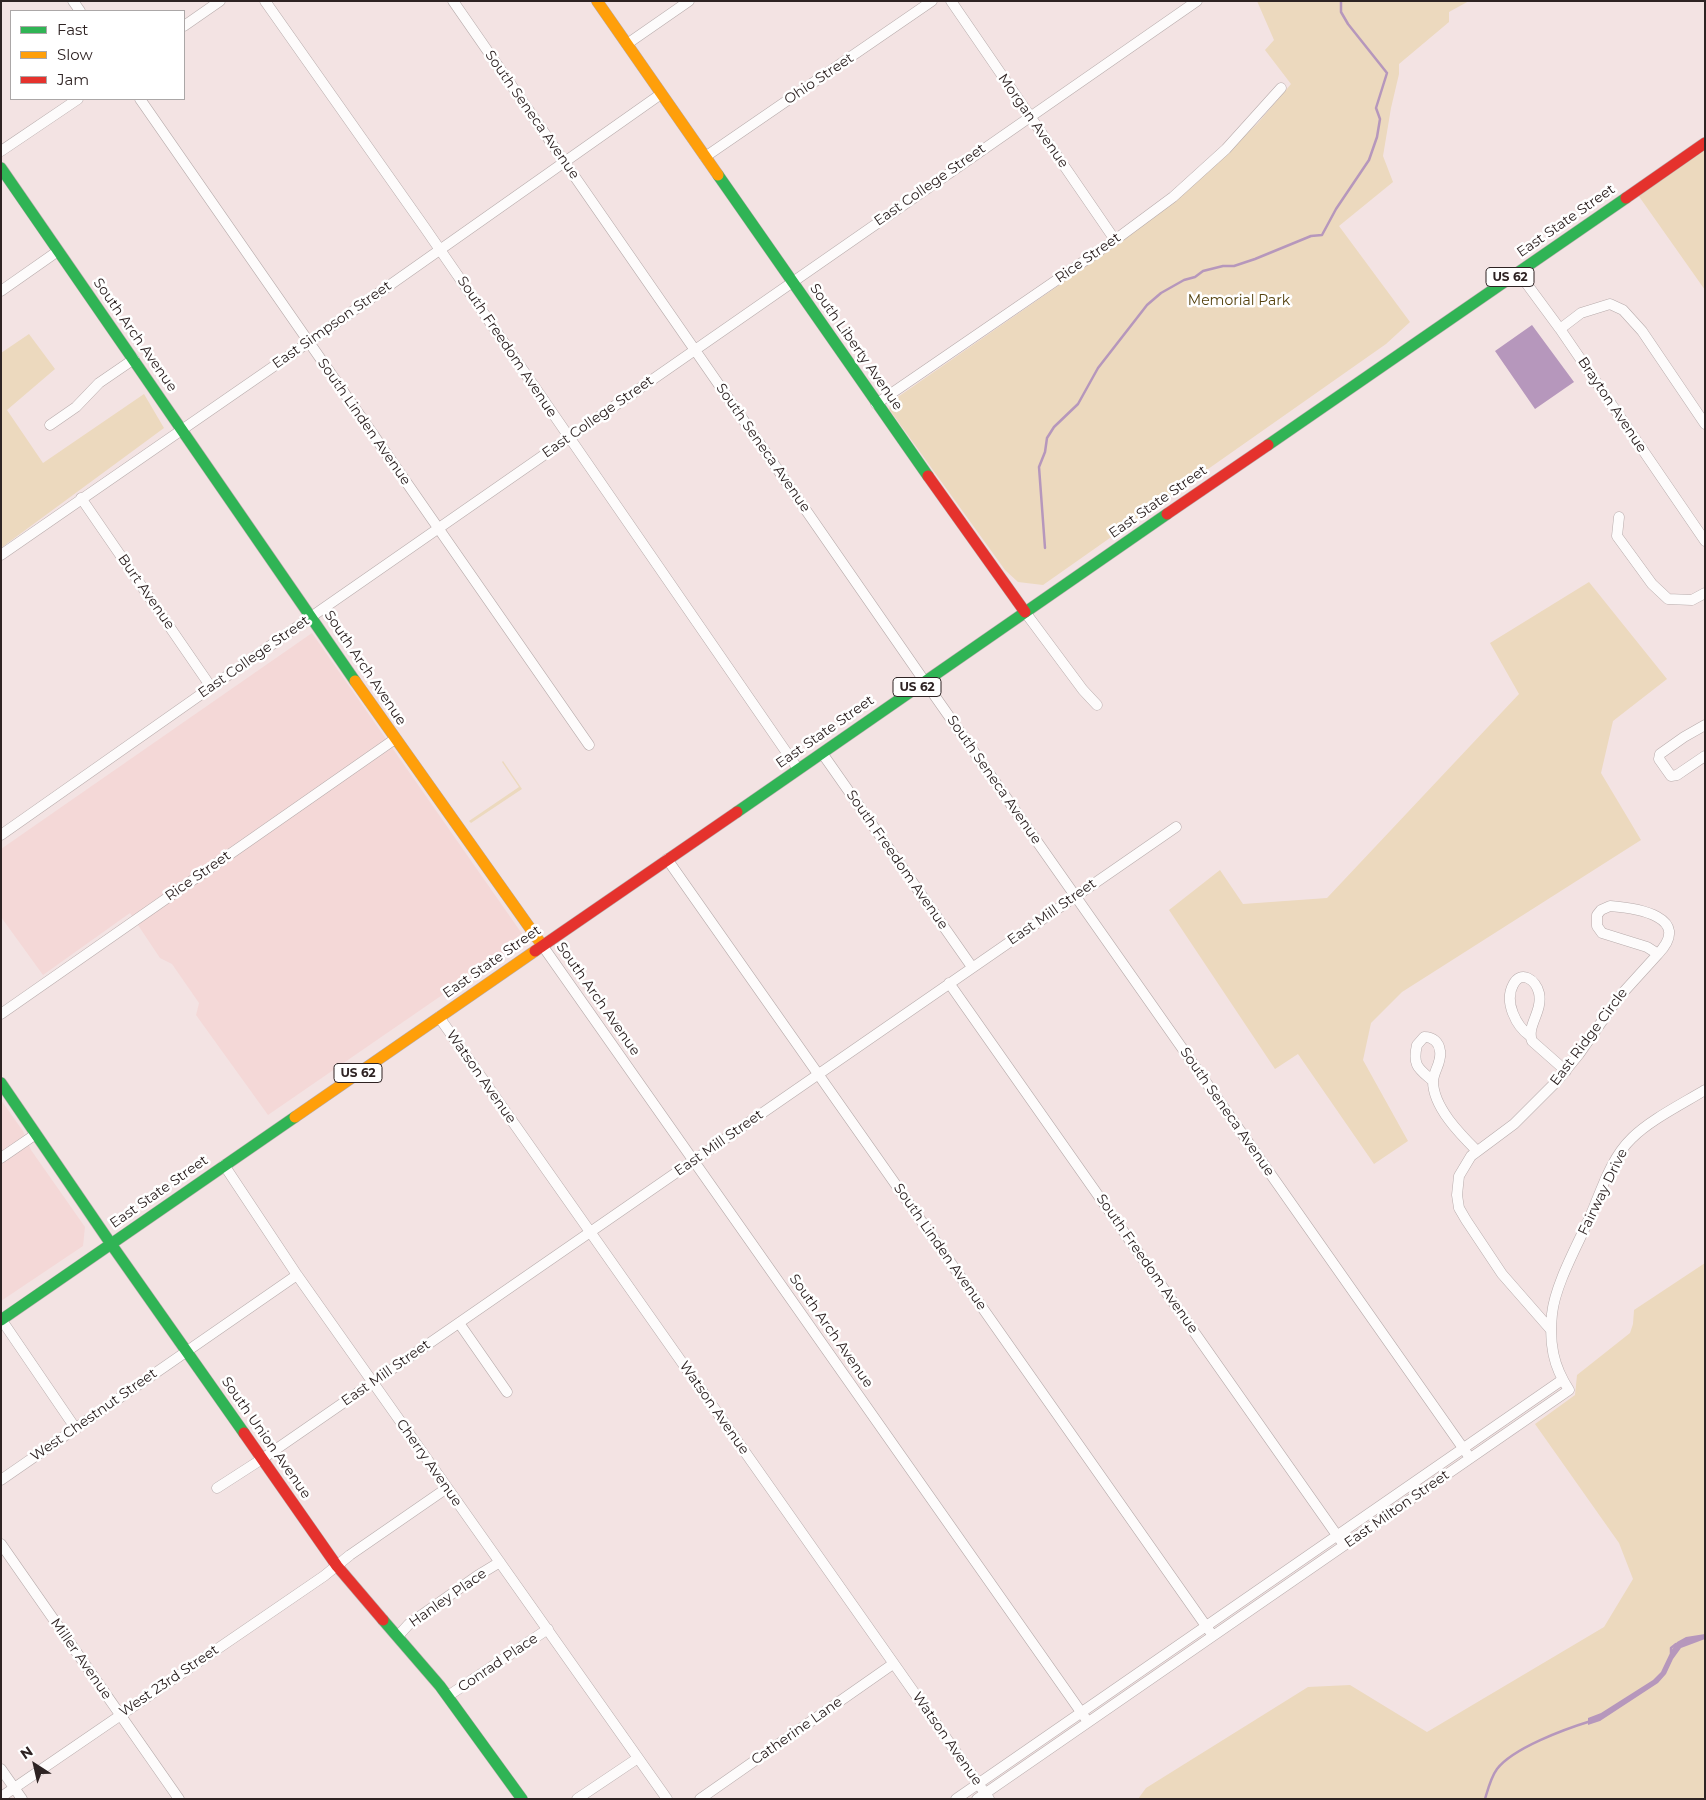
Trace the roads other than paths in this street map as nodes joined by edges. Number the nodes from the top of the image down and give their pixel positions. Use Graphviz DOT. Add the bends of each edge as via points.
graph roads {
  1 [pos="220,1"];
  2 [pos="265,1"];
  3 [pos="453,1"];
  4 [pos="597,1"];
  5 [pos="689,1"];
  6 [pos="932,1"];
  7 [pos="951,1"];
  8 [pos="1197,1"];
  9 [pos="185,25"];
  10 [pos="627,44"];
  11 [pos="1281,88"];
  12 [pos="661,94"];
  13 [pos="77,100"];
  14 [pos="141,100"];
  15 [pos="1030,116"];
  16 [pos="1705,143"];
  17 [pos="1,151"];
  18 [pos="705,157"];
  19 [pos="565,161"];
  20 [pos="1,168"];
  21 [pos="1115,240"];
  22 [pos="440,250"];
  23 [pos="58,251"];
  24 [pos="1518,272"];
  25 [pos="792,282"];
  26 [pos="1,291"];
  27 [pos="1560,329"];
  28 [pos="309,342"];
  29 [pos="695,349"];
  30 [pos="134,359"];
  31 [pos="876,404"];
  32 [pos="1705,424"];
  33 [pos="50,425"];
  34 [pos="182,428"];
  35 [pos="569,438"];
  36 [pos="81,498"];
  37 [pos="1619,517"];
  38 [pos="438,528"];
  39 [pos="1705,540"];
  40 [pos="1,555"];
  41 [pos="1705,593"];
  42 [pos="1025,612"];
  43 [pos="312,616"];
  44 [pos="925,682"];
  45 [pos="211,687"];
  46 [pos="1096,705"];
  47 [pos="1705,725"];
  48 [pos="395,739"];
  49 [pos="589,745"];
  50 [pos="822,752"];
  51 [pos="1705,756"];
  52 [pos="798,769"];
  53 [pos="1176,826"];
  54 [pos="1,835"];
  55 [pos="667,859"];
  56 [pos="1076,896"];
  57 [pos="542,945"];
  58 [pos="1658,954"];
  59 [pos="972,967"];
  60 [pos="949,983"];
  61 [pos="1,1014"];
  62 [pos="439,1017"];
  63 [pos="1530,1036"];
  64 [pos="1566,1071"];
  65 [pos="818,1074"];
  66 [pos="1433,1081"];
  67 [pos="1,1084"];
  68 [pos="1705,1090"];
  69 [pos="36,1134"];
  70 [pos="1477,1151"];
  71 [pos="1,1158"];
  72 [pos="694,1161"];
  73 [pos="224,1165"];
  74 [pos="590,1232"];
  75 [pos="111,1244"];
  76 [pos="297,1275"];
  77 [pos="1,1319"];
  78 [pos="459,1323"];
  79 [pos="1551,1330"];
  80 [pos="187,1351"];
  81 [pos="1562,1380"];
  82 [pos="373,1382"];
  83 [pos="507,1392"];
  84 [pos="1510,1416"];
  85 [pos="1518,1426"];
  86 [pos="76,1429"];
  87 [pos="1463,1448"];
  88 [pos="1470,1458"];
  89 [pos="262,1459"];
  90 [pos="1,1480"];
  91 [pos="217,1488"];
  92 [pos="447,1488"];
  93 [pos="1337,1535"];
  94 [pos="1,1544"];
  95 [pos="1344,1546"];
  96 [pos="500,1562"];
  97 [pos="337,1566"];
  98 [pos="1269,1582"];
  99 [pos="1276,1592"];
  100 [pos="1206,1626"];
  101 [pos="548,1630"];
  102 [pos="398,1636"];
  103 [pos="1213,1636"];
  104 [pos="894,1664"];
  105 [pos="1135,1675"];
  106 [pos="1142,1685"];
  107 [pos="448,1696"];
  108 [pos="1081,1712"];
  109 [pos="120,1715"];
  110 [pos="1088,1722"];
  111 [pos="1027,1749"];
  112 [pos="638,1758"];
  113 [pos="1034,1759"];
  114 [pos="1,1769"];
  115 [pos="978,1783"];
  116 [pos="14,1788"];
  117 [pos="1,1797"];
  118 [pos="984,1797"];
  119 [pos="22,1799"];
  120 [pos="179,1799"];
  121 [pos="522,1799"];
  122 [pos="577,1799"];
  123 [pos="667,1799"];
  124 [pos="700,1799"];
  125 [pos="956,1799"];
  1 -- 9 [label="street"];
  2 -- 22 [label="street, South Freedom Avenue"];
  3 -- 19 [label="street, South Seneca Avenue"];
  4 -- 10 [label="main road, South Liberty Avenue"];
  5 -- 10 [label="street"];
  6 -- 18 [label="street, Ohio Street"];
  7 -- 15 [label="street, Morgan Avenue"];
  8 -- 15 [label="street, East College Street"];
  10 -- 12 [label="main road, South Liberty Avenue"];
  11 -- 21 [label="street, Rice Street" via="1204,169"];
  12 -- 18 [label="main road, South Liberty Avenue"];
  12 -- 19 [label="street, East Simpson Street"];
  13 -- 17 [label="street"];
  14 -- 28 [label="street, South Linden Avenue"];
  15 -- 21 [label="street, Morgan Avenue"];
  15 -- 25 [label="street, East College Street"];
  16 -- 24 [label="main road, East State Street / US 62"];
  18 -- 25 [label="main road, South Liberty Avenue"];
  19 -- 22 [label="street, East Simpson Street"];
  19 -- 29 [label="street, South Seneca Avenue"];
  20 -- 23 [label="main road, South Arch Avenue"];
  21 -- 31 [label="street, Rice Street"];
  22 -- 28 [label="street, East Simpson Street"];
  22 -- 35 [label="street, South Freedom Avenue"];
  23 -- 26 [label="street"];
  23 -- 30 [label="main road, South Arch Avenue"];
  24 -- 27 [label="street, Brayton Avenue"];
  24 -- 42 [label="main road, East State Street / US 62"];
  25 -- 29 [label="street, East College Street"];
  25 -- 31 [label="main road, South Liberty Avenue"];
  27 -- 32 [label="street" via="1581,313 1602,306 1610,304 1623,310 1642,331"];
  27 -- 39 [label="street, Brayton Avenue"];
  28 -- 34 [label="street, East Simpson Street"];
  28 -- 38 [label="street, South Linden Avenue"];
  29 -- 35 [label="street, East College Street"];
  29 -- 44 [label="street, South Seneca Avenue"];
  30 -- 33 [label="street" via="99,383 76,407"];
  30 -- 34 [label="main road, South Arch Avenue"];
  31 -- 42 [label="main road, South Liberty Avenue"];
  34 -- 36 [label="street, East Simpson Street"];
  34 -- 43 [label="main road, South Arch Avenue"];
  35 -- 38 [label="street, East College Street"];
  35 -- 52 [label="street, South Freedom Avenue"];
  36 -- 40 [label="street, East Simpson Street"];
  36 -- 45 [label="street, Burt Avenue"];
  37 -- 41 [label="street" via="1617,536 1652,584 1668,599 1692,600"];
  38 -- 43 [label="street, East College Street"];
  38 -- 49 [label="street, South Linden Avenue"];
  42 -- 44 [label="main road, East State Street / US 62"];
  42 -- 46 [label="street, South Liberty Avenue"];
  43 -- 45 [label="street, East College Street"];
  43 -- 48 [label="main road, South Arch Avenue"];
  44 -- 50 [label="main road, East State Street / US 62"];
  44 -- 56 [label="street, South Seneca Avenue"];
  45 -- 54 [label="street, East College Street"];
  47 -- 51 [label="street" via="1684,736 1660,754 1659,759 1671,776 1676,776"];
  48 -- 57 [label="main road, South Arch Avenue"];
  48 -- 61 [label="street, Rice Street"];
  50 -- 52 [label="main road, East State Street / US 62"];
  50 -- 59 [label="street, South Freedom Avenue"];
  52 -- 55 [label="main road, East State Street / US 62"];
  53 -- 56 [label="street, East Mill Street"];
  55 -- 57 [label="main road, East State Street / US 62"];
  55 -- 65 [label="street, South Linden Avenue"];
  56 -- 59 [label="street, East Mill Street"];
  56 -- 87 [label="street, South Seneca Avenue"];
  57 -- 62 [label="main road, East State Street / US 62"];
  57 -- 72 [label="street, South Arch Avenue"];
  58 -- 58 [label="street, East Ridge Circle" via="1670,934 1667,925 1657,916 1610,906 1601,910 1597,926 1602,933 1647,947"];
  58 -- 64 [label="street, East Ridge Circle" via="1619,997"];
  59 -- 60 [label="street, East Mill Street"];
  60 -- 65 [label="street, East Mill Street"];
  60 -- 93 [label="street, South Freedom Avenue"];
  62 -- 73 [label="main road, East State Street / US 62"];
  62 -- 74 [label="street, Watson Avenue"];
  63 -- 63 [label="street" via="1516,1018 1510,1000 1512,986 1522,977 1534,982 1539,994 1539,1008"];
  63 -- 64 [label="street" via="1536,1046"];
  64 -- 70 [label="street, East Ridge Circle" via="1528,1111"];
  65 -- 72 [label="street, East Mill Street"];
  65 -- 100 [label="street, South Linden Avenue"];
  66 -- 70 [label="street" via="1450,1123"];
  67 -- 69 [label="main road, South Union Avenue"];
  68 -- 79 [label="street, Fairway Drive" via="1641,1129 1618,1155 1558,1289"];
  69 -- 71 [label="street"];
  69 -- 75 [label="main road, South Union Avenue"];
  70 -- 79 [label="street, East Ridge Circle" via="1459,1176 1456,1195 1459,1208 1502,1274"];
  72 -- 74 [label="street, East Mill Street"];
  72 -- 108 [label="street, South Arch Avenue"];
  73 -- 75 [label="main road, East State Street / US 62"];
  73 -- 76 [label="street, Cherry Avenue"];
  74 -- 78 [label="street, East Mill Street"];
  74 -- 104 [label="street, Watson Avenue"];
  75 -- 77 [label="main road, US 62"];
  75 -- 80 [label="main road, South Union Avenue"];
  76 -- 80 [label="street, West Chestnut Street"];
  76 -- 82 [label="street, Cherry Avenue"];
  77 -- 86 [label="street"];
  78 -- 82 [label="street, East Mill Street"];
  78 -- 83 [label="street"];
  79 -- 81 [label="street" via="1557,1370"];
  80 -- 86 [label="street, West Chestnut Street"];
  80 -- 89 [label="main road, South Union Avenue"];
  81 -- 84 [label="street, East Milton Street"];
  81 -- 85 [label="street, East Milton Street" via="1569,1390"];
  82 -- 89 [label="street, East Mill Street"];
  82 -- 92 [label="street, Cherry Avenue"];
  84 -- 85 [label="street"];
  84 -- 87 [label="street, East Milton Street"];
  85 -- 88 [label="street, East Milton Street"];
  86 -- 90 [label="street, West Chestnut Street"];
  87 -- 88 [label="street, South Seneca Avenue"];
  87 -- 93 [label="street, East Milton Street"];
  88 -- 95 [label="street, East Milton Street"];
  89 -- 91 [label="street, East Mill Street"];
  89 -- 97 [label="main road, South Union Avenue"];
  92 -- 96 [label="street, Cherry Avenue"];
  92 -- 97 [label="street, West 23rd Street"];
  93 -- 95 [label="street, South Freedom Avenue"];
  93 -- 98 [label="street, East Milton Street"];
  94 -- 109 [label="street, Miller Avenue"];
  95 -- 99 [label="street, East Milton Street"];
  96 -- 101 [label="street, Cherry Avenue"];
  96 -- 102 [label="street, Hanley Place" via="409,1624"];
  97 -- 102 [label="main road, South Union Avenue"];
  97 -- 109 [label="street, West 23rd Street"];
  98 -- 99 [label="street"];
  98 -- 100 [label="street, East Milton Street"];
  99 -- 103 [label="street, East Milton Street"];
  100 -- 103 [label="street, South Linden Avenue"];
  100 -- 105 [label="street, East Milton Street"];
  101 -- 107 [label="street, Conrad Place"];
  101 -- 112 [label="street, Cherry Avenue"];
  102 -- 107 [label="main road, South Union Avenue"];
  103 -- 106 [label="street, East Milton Street"];
  104 -- 115 [label="street, Watson Avenue"];
  104 -- 124 [label="street, Catherine Lane"];
  105 -- 106 [label="street"];
  105 -- 108 [label="street, East Milton Street"];
  106 -- 110 [label="street, East Milton Street"];
  107 -- 121 [label="main road, South Union Avenue"];
  108 -- 110 [label="street, South Arch Avenue"];
  108 -- 111 [label="street, East Milton Street"];
  109 -- 116 [label="street, West 23rd Street"];
  109 -- 120 [label="street, Miller Avenue"];
  110 -- 113 [label="street, East Milton Street"];
  111 -- 113 [label="street"];
  111 -- 115 [label="street, East Milton Street"];
  112 -- 122 [label="street"];
  112 -- 123 [label="street, Cherry Avenue"];
  113 -- 118 [label="street, East Milton Street"];
  114 -- 116 [label="street"];
  115 -- 118 [label="street, Watson Avenue"];
  115 -- 125 [label="street, East Milton Street"];
  116 -- 117 [label="street, West 23rd Street"];
  116 -- 119 [label="street"];
}
